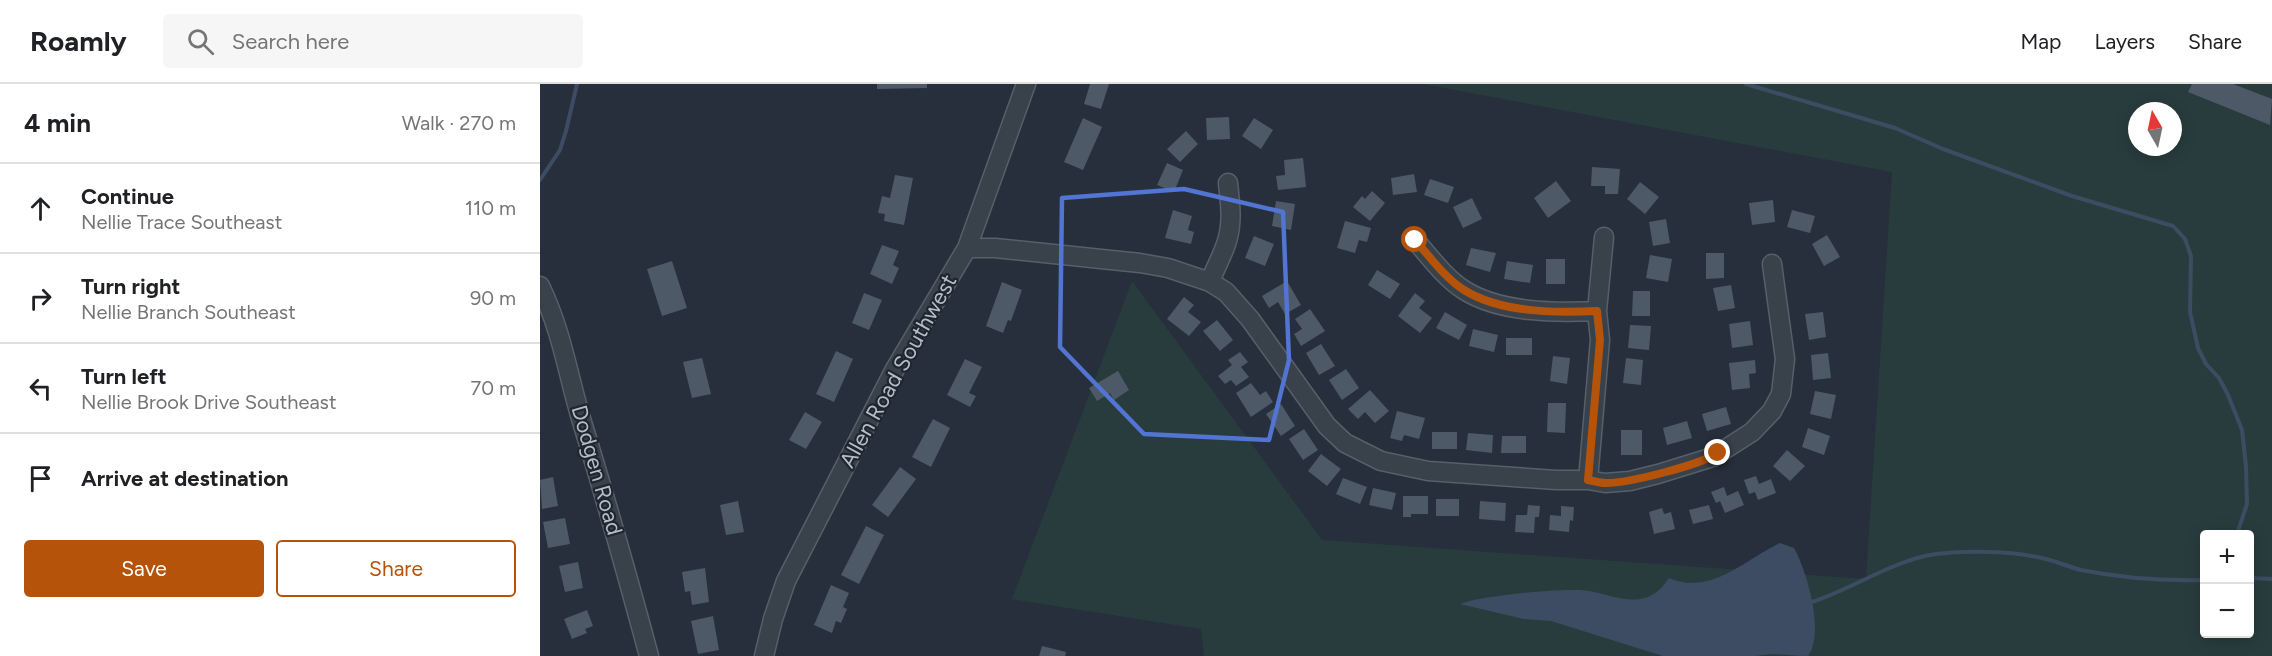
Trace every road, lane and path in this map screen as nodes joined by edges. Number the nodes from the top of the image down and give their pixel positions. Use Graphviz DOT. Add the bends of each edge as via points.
graph roads {
  1 [pos="1026,84"];
  2 [pos="1228,183"];
  3 [pos="1604,237"];
  4 [pos="1415,240"];
  5 [pos="967,248"];
  6 [pos="1772,264"];
  7 [pos="1210,282"];
  8 [pos="540,286"];
  9 [pos="1597,311"];
  10 [pos="1588,480"];
  11 [pos="649,656"];
  12 [pos="764,656"];
  1 -- 5 [label="street, Allen Road Southwest"];
  2 -- 7 [label="street" via="1230,228"];
  3 -- 9 [label="street"];
  4 -- 9 [label="street" via="1440,269 1464,290 1481,298 1531,310"];
  5 -- 7 [label="street" via="1140,263"];
  5 -- 12 [label="street, Allen Road Southwest" via="895,369 786,581"];
  6 -- 10 [label="street" via="1785,359 1781,394 1772,411 1752,432 1713,457 1630,481"];
  7 -- 10 [label="street" via="1226,292 1250,319 1328,426 1360,451 1381,461 1428,471"];
  8 -- 11 [label="street, Dodgen Road" via="565,352"];
  9 -- 10 [label="street" via="1600,340"];
}
